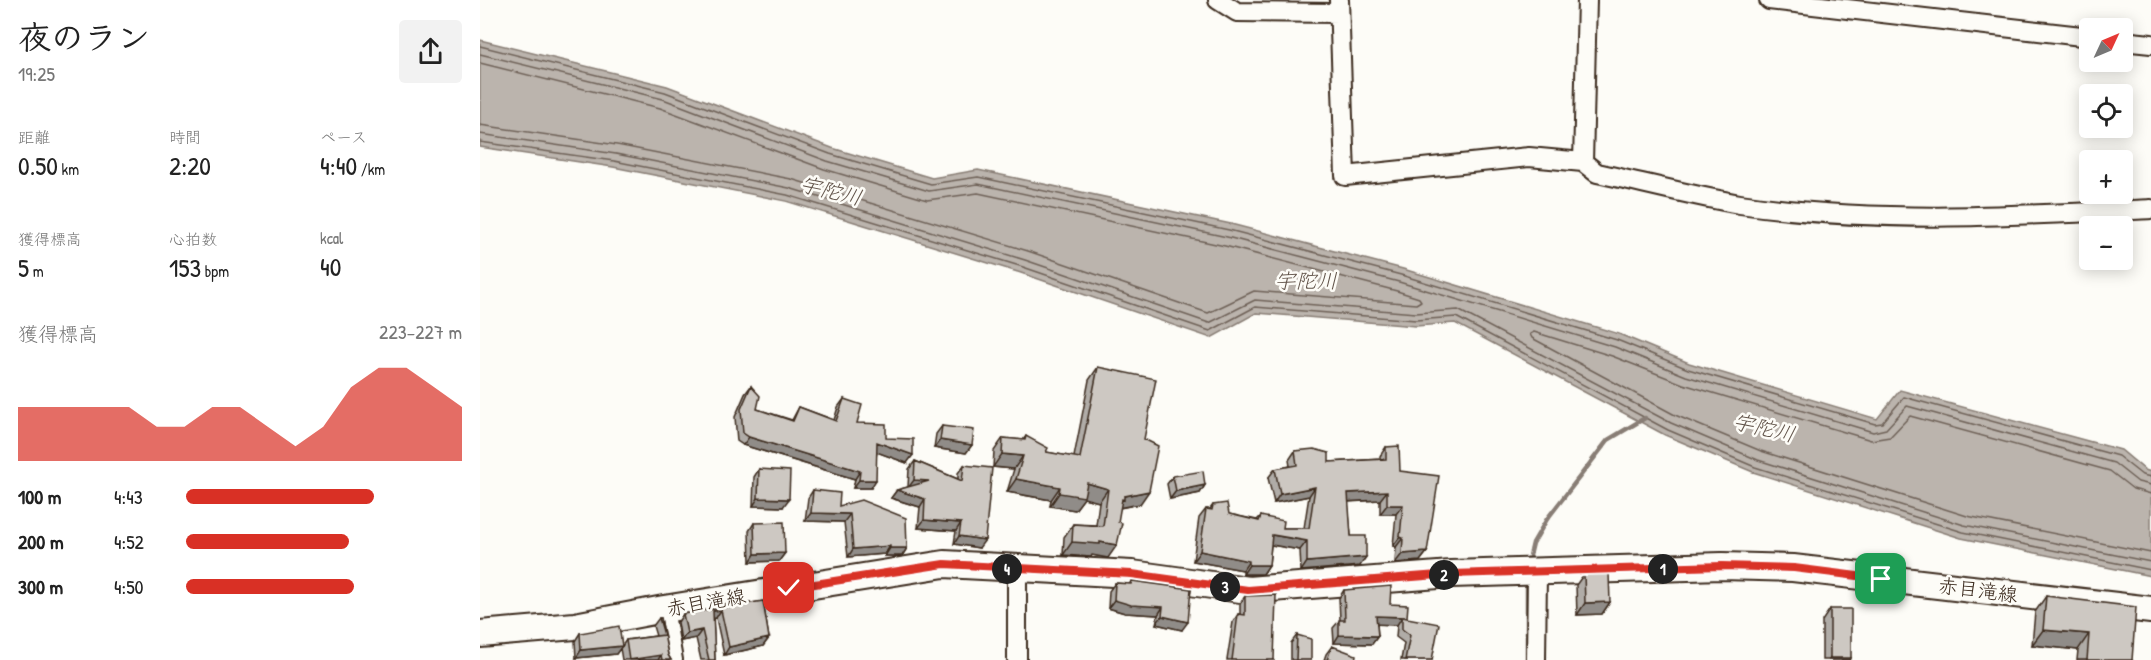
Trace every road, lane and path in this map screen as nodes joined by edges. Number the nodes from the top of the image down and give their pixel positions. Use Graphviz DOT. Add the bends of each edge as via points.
graph roads {
  1 [pos="1218,0"];
  2 [pos="1587,0"];
  3 [pos="1769,0"];
  4 [pos="1339,7"];
  5 [pos="2079,36"];
  6 [pos="2133,43"];
  7 [pos="2151,45"];
  8 [pos="1583,162"];
  9 [pos="2151,209"];
  10 [pos="1017,570"];
  11 [pos="1529,574"];
  12 [pos="664,609"];
  13 [pos="2151,610"];
  14 [pos="480,634"];
  15 [pos="674,660"];
  16 [pos="1017,660"];
  17 [pos="1536,660"];
  1 -- 4 [label="street" via="1237,12"];
  2 -- 8 [label="street"];
  3 -- 5 [label="street"];
  4 -- 8 [label="street" via="1345,177 1529,157"];
  6 -- 7 [label="street"];
  8 -- 9 [label="street" via="1597,173 1739,204 1821,213 1927,217"];
  10 -- 11 [label="main road, 赤目滝線" via="1132,574 1248,590 1451,574"];
  10 -- 12 [label="main road, 赤目滝線" via="944,564"];
  10 -- 16 [label="street"];
  11 -- 13 [label="main road, 赤目滝線" via="1722,566 1794,568"];
  11 -- 17 [label="street"];
  12 -- 14 [label="main road, 赤目滝線" via="575,627"];
  12 -- 15 [label="street"];
}
